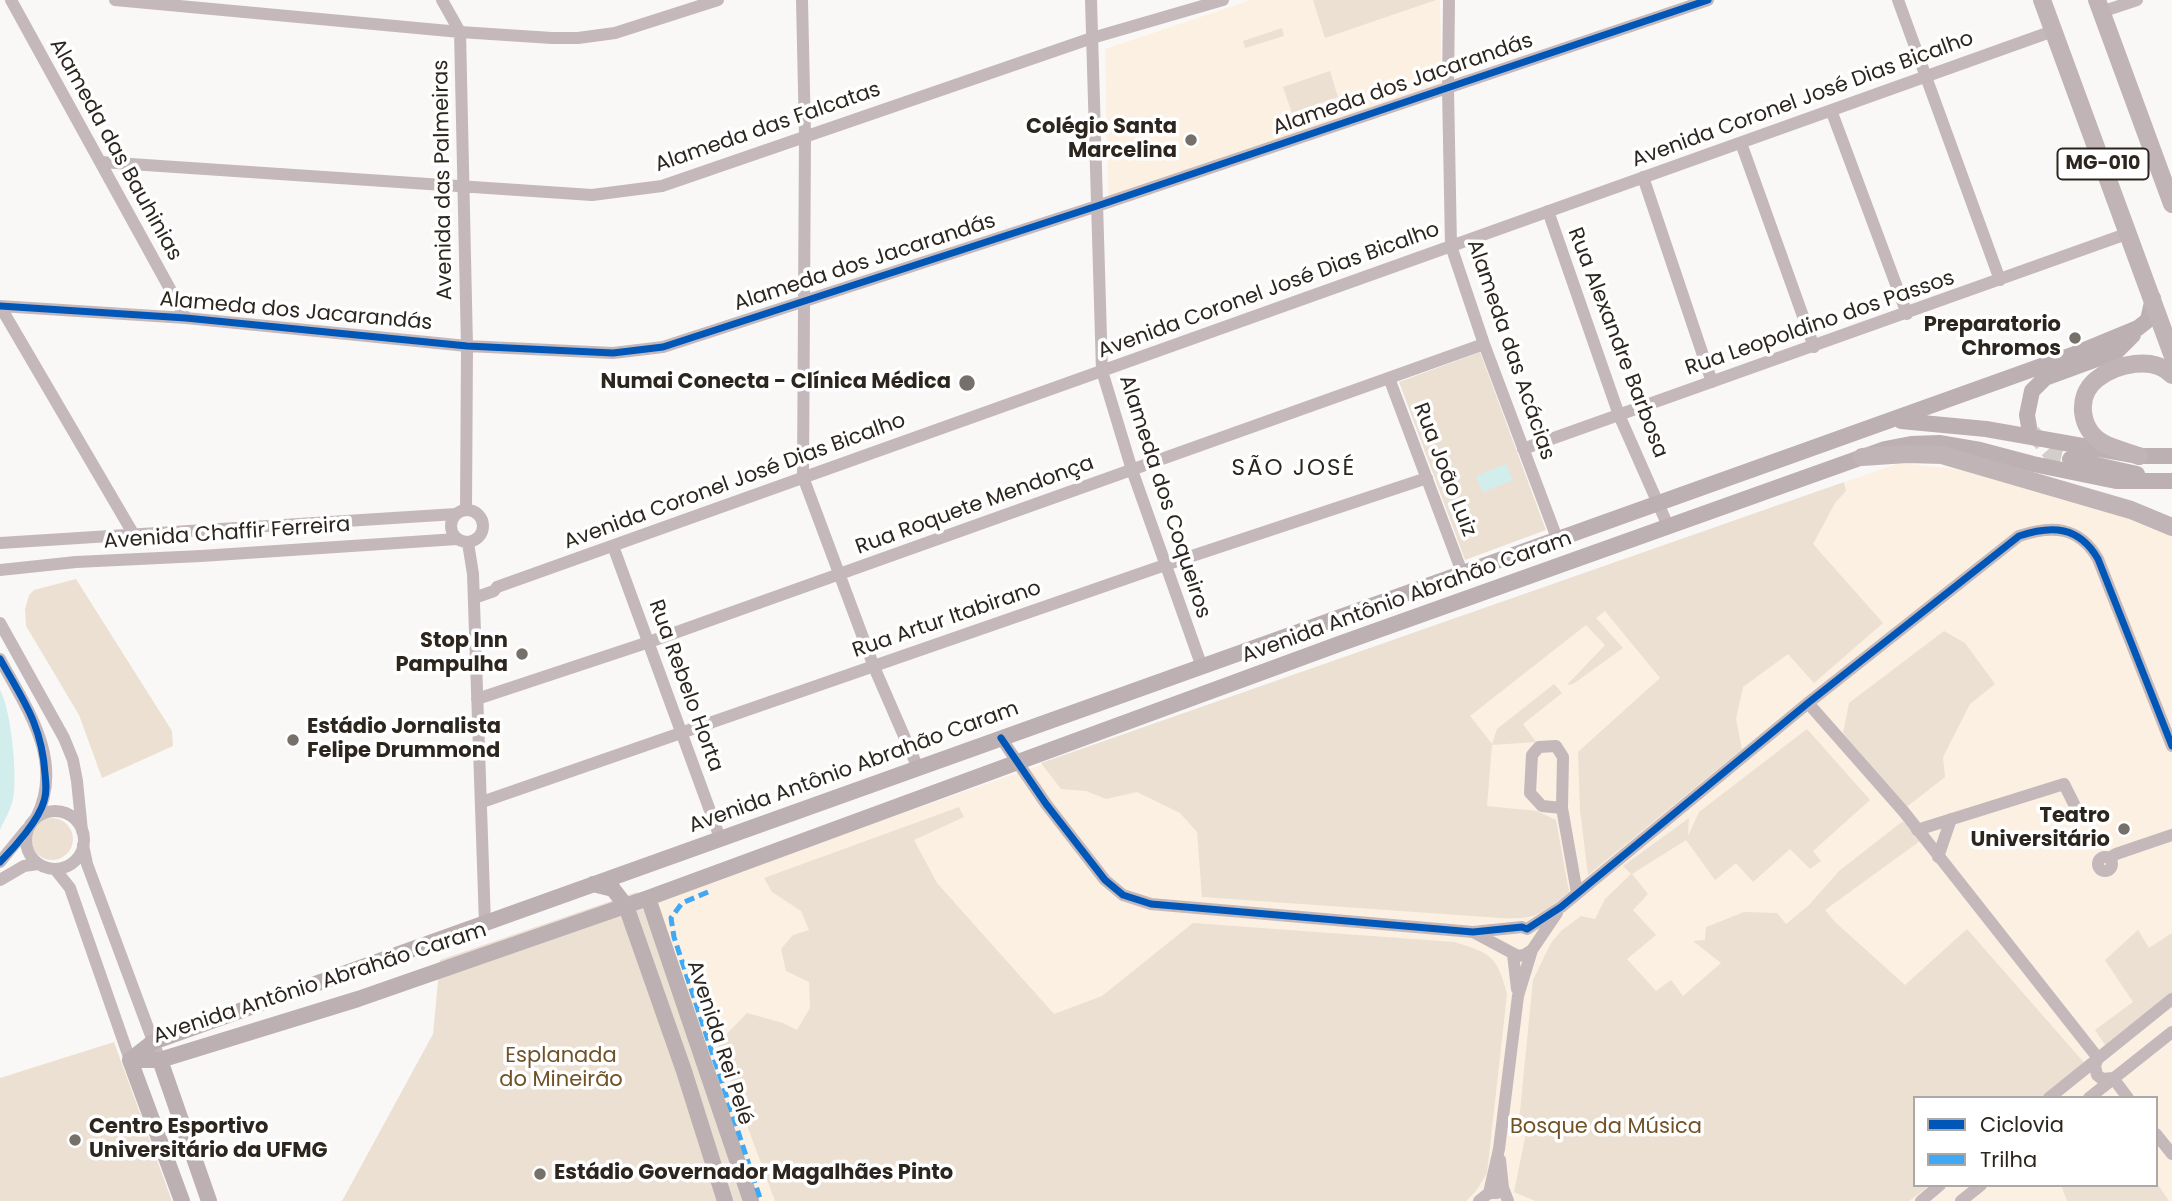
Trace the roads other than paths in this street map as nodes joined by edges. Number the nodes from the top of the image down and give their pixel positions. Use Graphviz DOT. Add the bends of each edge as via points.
graph roads {
  1 [pos="11,0"];
  2 [pos="115,0"];
  3 [pos="442,0"];
  4 [pos="718,0"];
  5 [pos="803,0"];
  6 [pos="1091,0"];
  7 [pos="1223,0"];
  8 [pos="1449,0"];
  9 [pos="1708,0"];
  10 [pos="1898,0"];
  11 [pos="2042,0"];
  12 [pos="2137,0"];
  13 [pos="183,3"];
  14 [pos="2099,6"];
  15 [pos="2053,31"];
  16 [pos="460,32"];
  17 [pos="1092,38"];
  18 [pos="1927,76"];
  19 [pos="1448,88"];
  20 [pos="1831,110"];
  21 [pos="805,136"];
  22 [pos="1741,142"];
  23 [pos="100,162"];
  24 [pos="1643,177"];
  25 [pos="464,188"];
  26 [pos="2172,204"];
  27 [pos="1097,206"];
  28 [pos="1548,212"];
  29 [pos="2129,233"];
  30 [pos="1451,246"];
  31 [pos="2000,281"];
  32 [pos="2153,298"];
  33 [pos="805,300"];
  34 [pos="0,306"];
  35 [pos="1907,314"];
  36 [pos="186,318"];
  37 [pos="2138,328"];
  38 [pos="1484,344"];
  39 [pos="467,346"];
  40 [pos="1814,347"];
  41 [pos="2172,354"];
  42 [pos="1102,371"];
  43 [pos="2172,375"];
  44 [pos="1389,378"];
  45 [pos="1712,382"];
  46 [pos="1619,415"];
  47 [pos="1879,425"];
  48 [pos="2029,427"];
  49 [pos="1523,449"];
  50 [pos="2139,456"];
  51 [pos="2172,456"];
  52 [pos="1862,457"];
  53 [pos="2070,458"];
  54 [pos="1132,470"];
  55 [pos="803,477"];
  56 [pos="1427,478"];
  57 [pos="2169,481"];
  58 [pos="1659,503"];
  59 [pos="466,512"];
  60 [pos="1668,526"];
  61 [pos="2172,527"];
  62 [pos="134,535"];
  63 [pos="468,539"];
  64 [pos="1558,541"];
  65 [pos="0,542"];
  66 [pos="613,546"];
  67 [pos="1165,565"];
  68 [pos="0,570"];
  69 [pos="839,575"];
  70 [pos="1462,575"];
  71 [pos="474,594"];
  72 [pos="1331,621"];
  73 [pos="0,623"];
  74 [pos="649,642"];
  75 [pos="1339,644"];
  76 [pos="0,659"];
  77 [pos="874,667"];
  78 [pos="1202,667"];
  79 [pos="477,699"];
  80 [pos="1808,703"];
  81 [pos="681,735"];
  82 [pos="1001,738"];
  83 [pos="2172,746"];
  84 [pos="1018,764"];
  85 [pos="918,768"];
  86 [pos="482,802"];
  87 [pos="1562,808"];
  88 [pos="2077,810"];
  89 [pos="1951,819"];
  90 [pos="32,822"];
  91 [pos="1917,830"];
  92 [pos="82,831"];
  93 [pos="2172,835"];
  94 [pos="720,838"];
  95 [pos="83,845"];
  96 [pos="1938,857"];
  97 [pos="2109,858"];
  98 [pos="0,862"];
  99 [pos="37,864"];
  100 [pos="55,869"];
  101 [pos="0,880"];
  102 [pos="593,884"];
  103 [pos="1577,893"];
  104 [pos="648,898"];
  105 [pos="626,906"];
  106 [pos="1561,906"];
  107 [pos="485,924"];
  108 [pos="1513,929"];
  109 [pos="1527,929"];
  110 [pos="1473,932"];
  111 [pos="1533,948"];
  112 [pos="1511,952"];
  113 [pos="393,957"];
  114 [pos="347,974"];
  115 [pos="404,983"];
  116 [pos="1518,996"];
  117 [pos="357,999"];
  118 [pos="2172,999"];
  119 [pos="665,1017"];
  120 [pos="2172,1032"];
  121 [pos="153,1042"];
  122 [pos="697,1044"];
  123 [pos="2098,1058"];
  124 [pos="130,1060"];
  125 [pos="160,1060"];
  126 [pos="2113,1078"];
  127 [pos="2051,1096"];
  128 [pos="2091,1096"];
  129 [pos="2126,1096"];
  130 [pos="2158,1136"];
  131 [pos="1499,1149"];
  132 [pos="2172,1154"];
  133 [pos="741,1175"];
  134 [pos="1938,1187"];
  135 [pos="1978,1187"];
  136 [pos="1481,1198"];
  137 [pos="182,1201"];
  138 [pos="209,1201"];
  139 [pos="725,1201"];
  140 [pos="738,1201"];
  141 [pos="751,1201"];
  142 [pos="1508,1201"];
  143 [pos="1921,1201"];
  144 [pos="1961,1201"];
  1 -- 23 [label="street, Alameda das Bauhinias"];
  2 -- 13 [label="street"];
  3 -- 16 [label="street, Avenida das Palmeiras"];
  4 -- 16 [label="street" via="600,36"];
  5 -- 21 [label="street"];
  6 -- 17 [label="street, Alameda dos Coqueiros"];
  7 -- 17 [label="street, Alameda das Falcatas"];
  8 -- 19 [label="street, Alameda das Acácias"];
  9 -- 19 [label="street, Alameda dos Jacarandás"];
  10 -- 18 [label="street"];
  11 -- 15 [label="highway, MG-010"];
  12 -- 14 [label="street"];
  13 -- 16 [label="street"];
  14 -- 26 [label="highway, MG-010"];
  15 -- 18 [label="street, Avenida Coronel José Dias Bicalho"];
  15 -- 29 [label="highway, MG-010"];
  16 -- 25 [label="street, Avenida das Palmeiras"];
  17 -- 21 [label="street, Alameda das Falcatas"];
  17 -- 27 [label="street, Alameda dos Coqueiros"];
  18 -- 20 [label="street, Avenida Coronel José Dias Bicalho"];
  18 -- 31 [label="street"];
  19 -- 27 [label="street, Alameda dos Jacarandás"];
  19 -- 30 [label="street, Alameda das Acácias"];
  20 -- 22 [label="street, Avenida Coronel José Dias Bicalho"];
  20 -- 35 [label="street"];
  21 -- 25 [label="street, Alameda das Falcatas" via="662,186 592,195"];
  21 -- 33 [label="street"];
  22 -- 24 [label="street, Avenida Coronel José Dias Bicalho"];
  22 -- 40 [label="street"];
  23 -- 25 [label="street, Alameda das Falcatas"];
  23 -- 36 [label="street, Alameda das Bauhinias"];
  24 -- 28 [label="street, Avenida Coronel José Dias Bicalho"];
  24 -- 45 [label="street"];
  25 -- 39 [label="street, Avenida das Palmeiras"];
  27 -- 33 [label="street, Alameda dos Jacarandás"];
  27 -- 42 [label="street, Alameda dos Coqueiros"];
  28 -- 30 [label="street, Avenida Coronel José Dias Bicalho"];
  28 -- 46 [label="street, Rua Alexandre Barbosa"];
  29 -- 31 [label="street, Rua Leopoldino dos Passos"];
  29 -- 32 [label="highway, MG-010"];
  30 -- 38 [label="street, Alameda das Acácias"];
  30 -- 42 [label="street, Avenida Coronel José Dias Bicalho"];
  31 -- 35 [label="street, Rua Leopoldino dos Passos"];
  32 -- 37 [label="main road" via="2148,320"];
  32 -- 41 [label="highway, MG-010"];
  33 -- 39 [label="street, Alameda dos Jacarandás" via="663,347 613,353"];
  33 -- 55 [label="street"];
  34 -- 36 [label="street, Alameda dos Jacarandás"];
  34 -- 62 [label="street"];
  35 -- 40 [label="street, Rua Leopoldino dos Passos"];
  36 -- 39 [label="street, Alameda dos Jacarandás"];
  37 -- 47 [label="main road, Avenida Antônio Abrahão Caram"];
  37 -- 48 [label="main road" via="2116,352 2045,378 2028,403"];
  38 -- 44 [label="street, Rua Roquete Mendonça"];
  38 -- 49 [label="street, Alameda das Acácias"];
  39 -- 59 [label="street, Avenida das Palmeiras"];
  40 -- 45 [label="street, Rua Leopoldino dos Passos"];
  42 -- 54 [label="street, Alameda dos Coqueiros"];
  42 -- 55 [label="street, Avenida Coronel José Dias Bicalho"];
  43 -- 50 [label="highway" via="2157,365 2133,365 2096,380 2084,396 2088,430 2103,443"];
  44 -- 54 [label="street, Rua Roquete Mendonça"];
  44 -- 56 [label="street, Rua João Luiz"];
  45 -- 46 [label="street, Rua Leopoldino dos Passos"];
  46 -- 49 [label="street, Rua Leopoldino dos Passos"];
  46 -- 58 [label="street, Rua Alexandre Barbosa"];
  47 -- 50 [label="main road, Avenida Antônio Abrahão Caram" via="1905,421 1986,429"];
  47 -- 58 [label="main road, Avenida Antônio Abrahão Caram"];
  49 -- 64 [label="street, Alameda das Acácias"];
  50 -- 51 [label="main road, Avenida Antônio Abrahão Caram"];
  52 -- 57 [label="main road, Avenida Antônio Abrahão Caram" via="1911,444 1939,443 2116,481"];
  52 -- 60 [label="main road, Avenida Antônio Abrahão Caram"];
  52 -- 61 [label="highway" via="1942,455 2131,510"];
  53 -- 57 [label="main road"];
  54 -- 67 [label="street, Alameda dos Coqueiros"];
  54 -- 69 [label="street, Rua Roquete Mendonça"];
  55 -- 66 [label="street, Avenida Coronel José Dias Bicalho"];
  55 -- 69 [label="street"];
  56 -- 67 [label="street, Rua Artur Itabirano"];
  56 -- 70 [label="street, Rua João Luiz"];
  58 -- 60 [label="street, Rua Alexandre Barbosa"];
  58 -- 64 [label="main road, Avenida Antônio Abrahão Caram"];
  59 -- 62 [label="street, Avenida Chaffir Ferreira"];
  59 -- 63 [label="street" via="451,524 451,530"];
  59 -- 63 [label="street" via="484,526"];
  60 -- 75 [label="main road, Avenida Antônio Abrahão Caram"];
  62 -- 65 [label="street, Avenida Chaffir Ferreira"];
  63 -- 68 [label="street, Avenida Chaffir Ferreira"];
  63 -- 71 [label="street"];
  64 -- 70 [label="main road, Avenida Antônio Abrahão Caram"];
  66 -- 71 [label="street, Avenida Coronel José Dias Bicalho" via="494,591"];
  66 -- 74 [label="street, Rua Rebelo Horta"];
  67 -- 77 [label="street, Rua Artur Itabirano"];
  67 -- 78 [label="street, Alameda dos Coqueiros"];
  69 -- 74 [label="street, Rua Roquete Mendonça"];
  69 -- 77 [label="street"];
  70 -- 72 [label="main road, Avenida Antônio Abrahão Caram"];
  71 -- 79 [label="street"];
  72 -- 75 [label="main road"];
  72 -- 78 [label="main road, Avenida Antônio Abrahão Caram"];
  73 -- 92 [label="street" via="68,749"];
  74 -- 79 [label="street, Rua Roquete Mendonça"];
  74 -- 81 [label="street, Rua Rebelo Horta"];
  75 -- 84 [label="main road, Avenida Antônio Abrahão Caram"];
  76 -- 90 [label="street" via="39,731 44,750 44,802"];
  77 -- 81 [label="street, Rua Artur Itabirano"];
  77 -- 85 [label="street"];
  78 -- 82 [label="main road, Avenida Antônio Abrahão Caram"];
  79 -- 86 [label="street"];
  80 -- 83 [label="street" via="2019,536 2054,529 2090,544 2098,558"];
  80 -- 91 [label="street"];
  80 -- 103 [label="street"];
  81 -- 86 [label="street, Rua Artur Itabirano"];
  81 -- 94 [label="street, Rua Rebelo Horta"];
  82 -- 84 [label="street"];
  82 -- 85 [label="main road, Avenida Antônio Abrahão Caram"];
  84 -- 104 [label="main road, Avenida Antônio Abrahão Caram"];
  84 -- 110 [label="street" via="1105,880 1123,895 1151,904"];
  85 -- 94 [label="main road, Avenida Antônio Abrahão Caram"];
  86 -- 107 [label="street"];
  87 -- 87 [label="street" via="1563,757 1556,746 1539,747 1532,755 1530,793 1542,806"];
  87 -- 103 [label="street"];
  88 -- 89 [label="street" via="2064,784"];
  89 -- 91 [label="street"];
  89 -- 96 [label="street"];
  90 -- 92 [label="street" via="44,814 62,813"];
  90 -- 98 [label="street"];
  90 -- 99 [label="street" via="26,834 27,850"];
  91 -- 96 [label="street"];
  92 -- 95 [label="street"];
  93 -- 97 [label="street"];
  94 -- 102 [label="main road, Avenida Antônio Abrahão Caram"];
  95 -- 100 [label="street" via="74,862"];
  95 -- 121 [label="street"];
  96 -- 123 [label="street"];
  99 -- 100 [label="street"];
  99 -- 101 [label="street"];
  100 -- 124 [label="street" via="70,888"];
  102 -- 105 [label="main road" via="613,889"];
  102 -- 107 [label="main road, Avenida Antônio Abrahão Caram"];
  103 -- 106 [label="street"];
  104 -- 105 [label="main road, Avenida Antônio Abrahão Caram"];
  104 -- 122 [label="main road, Avenida Rei Pelé"];
  105 -- 115 [label="main road, Avenida Antônio Abrahão Caram"];
  105 -- 119 [label="main road, Avenida Rei Pelé"];
  106 -- 109 [label="street"];
  106 -- 111 [label="street"];
  107 -- 113 [label="main road, Avenida Antônio Abrahão Caram"];
  108 -- 109 [label="street"];
  108 -- 110 [label="street"];
  108 -- 112 [label="street" via="1506,940"];
  109 -- 111 [label="street" via="1534,936"];
  110 -- 112 [label="street"];
  111 -- 112 [label="street" via="1524,955"];
  111 -- 116 [label="street"];
  112 -- 116 [label="street"];
  113 -- 114 [label="main road, Avenida Antônio Abrahão Caram"];
  113 -- 115 [label="main road"];
  114 -- 117 [label="main road"];
  114 -- 121 [label="main road, Avenida Antônio Abrahão Caram"];
  115 -- 117 [label="main road, Avenida Antônio Abrahão Caram"];
  116 -- 131 [label="street"];
  117 -- 125 [label="main road, Avenida Antônio Abrahão Caram"];
  118 -- 123 [label="street"];
  119 -- 122 [label="main road"];
  119 -- 139 [label="main road, Avenida Rei Pelé"];
  120 -- 126 [label="street"];
  121 -- 124 [label="main road, Avenida Antônio Abrahão Caram"];
  121 -- 125 [label="street"];
  122 -- 133 [label="main road, Avenida Rei Pelé"];
  123 -- 126 [label="street" via="2097,1075"];
  123 -- 127 [label="street"];
  124 -- 125 [label="main road, Avenida Antônio Abrahão Caram"];
  124 -- 137 [label="main road"];
  125 -- 138 [label="main road"];
  126 -- 128 [label="street"];
  126 -- 129 [label="street"];
  130 -- 132 [label="street"];
  131 -- 136 [label="street"];
  131 -- 142 [label="street"];
  133 -- 140 [label="main road"];
  133 -- 141 [label="main road, Avenida Rei Pelé"];
  134 -- 143 [label="street"];
  135 -- 144 [label="street"];
  136 -- 142 [label="street" via="1498,1193"];
}
